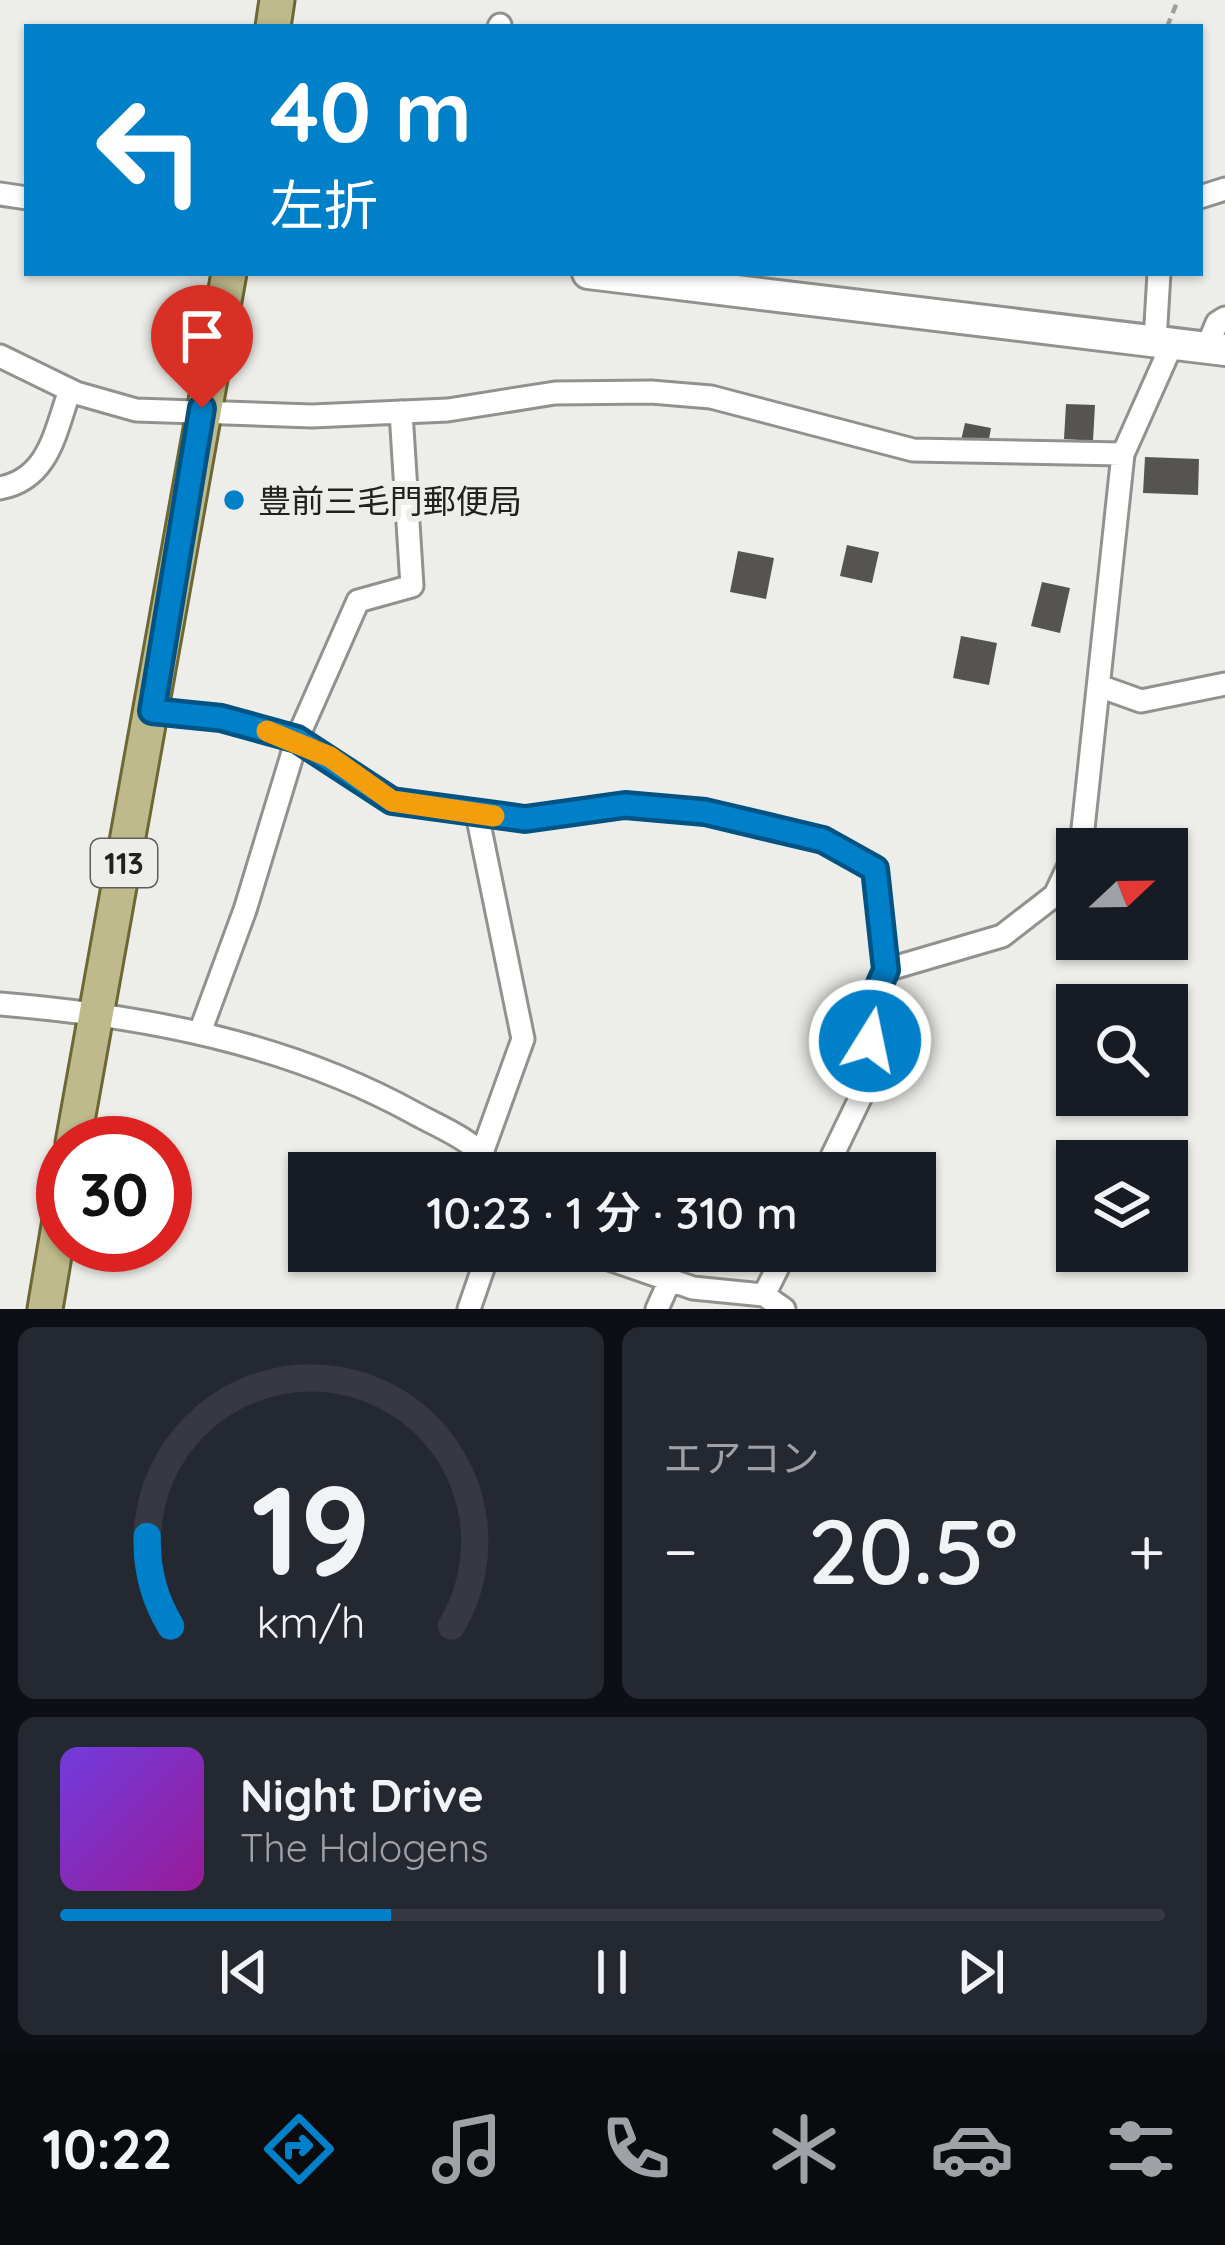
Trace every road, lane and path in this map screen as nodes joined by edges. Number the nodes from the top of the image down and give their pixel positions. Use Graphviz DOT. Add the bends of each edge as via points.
graph roads {
  1 [pos="229,276"];
  2 [pos="637,276"];
  3 [pos="1159,276"];
  4 [pos="1225,318"];
  5 [pos="1164,342"];
  6 [pos="1216,349"];
  7 [pos="0,356"];
  8 [pos="70,391"];
  9 [pos="202,408"];
  10 [pos="401,412"];
  11 [pos="1124,454"];
  12 [pos="0,488"];
  13 [pos="1225,684"];
  14 [pos="1099,686"];
  15 [pos="152,711"];
  16 [pos="297,739"];
  17 [pos="476,814"];
  18 [pos="886,970"];
  19 [pos="0,1004"];
  20 [pos="94,1015"];
  21 [pos="200,1031"];
  22 [pos="77,1116"];
  23 [pos="466,1152"];
  24 [pos="492,1152"];
  25 [pos="834,1152"];
  26 [pos="51,1272"];
  27 [pos="482,1272"];
  28 [pos="647,1272"];
  29 [pos="776,1272"];
  30 [pos="670,1280"];
  31 [pos="764,1295"];
  32 [pos="45,1309"];
  33 [pos="470,1309"];
  34 [pos="657,1309"];
  35 [pos="784,1309"];
  1 -- 9 [label="main road, 113"];
  2 -- 5 [label="street"];
  3 -- 5 [label="street"];
  4 -- 6 [label="street" via="1216,323"];
  5 -- 6 [label="street"];
  5 -- 11 [label="street"];
  7 -- 8 [label="street"];
  8 -- 9 [label="street" via="136,410"];
  8 -- 12 [label="street" via="41,470"];
  9 -- 10 [label="street"];
  9 -- 15 [label="main road, 113"];
  10 -- 11 [label="street" via="555,393 651,392 711,397 913,450"];
  10 -- 16 [label="street" via="412,586 358,601"];
  11 -- 14 [label="street"];
  13 -- 14 [label="street" via="1141,701"];
  14 -- 18 [label="street" via="1082,838 1054,896 1002,936"];
  15 -- 16 [label="street" via="221,718"];
  15 -- 20 [label="main road, 113"];
  16 -- 17 [label="street" via="392,801"];
  16 -- 21 [label="street"];
  17 -- 18 [label="street" via="525,819 625,805 705,812 823,840 875,869"];
  17 -- 24 [label="street" via="523,1040"];
  18 -- 25 [label="street" via="874,997 866,1086"];
  19 -- 20 [label="street"];
  20 -- 21 [label="street"];
  20 -- 22 [label="main road, 113"];
  21 -- 23 [label="street" via="359,1083"];
  26 -- 32 [label="main road"];
  27 -- 33 [label="street"];
  28 -- 30 [label="street"];
  29 -- 31 [label="street"];
  30 -- 31 [label="street"];
  30 -- 34 [label="street"];
  31 -- 35 [label="street"];
}
